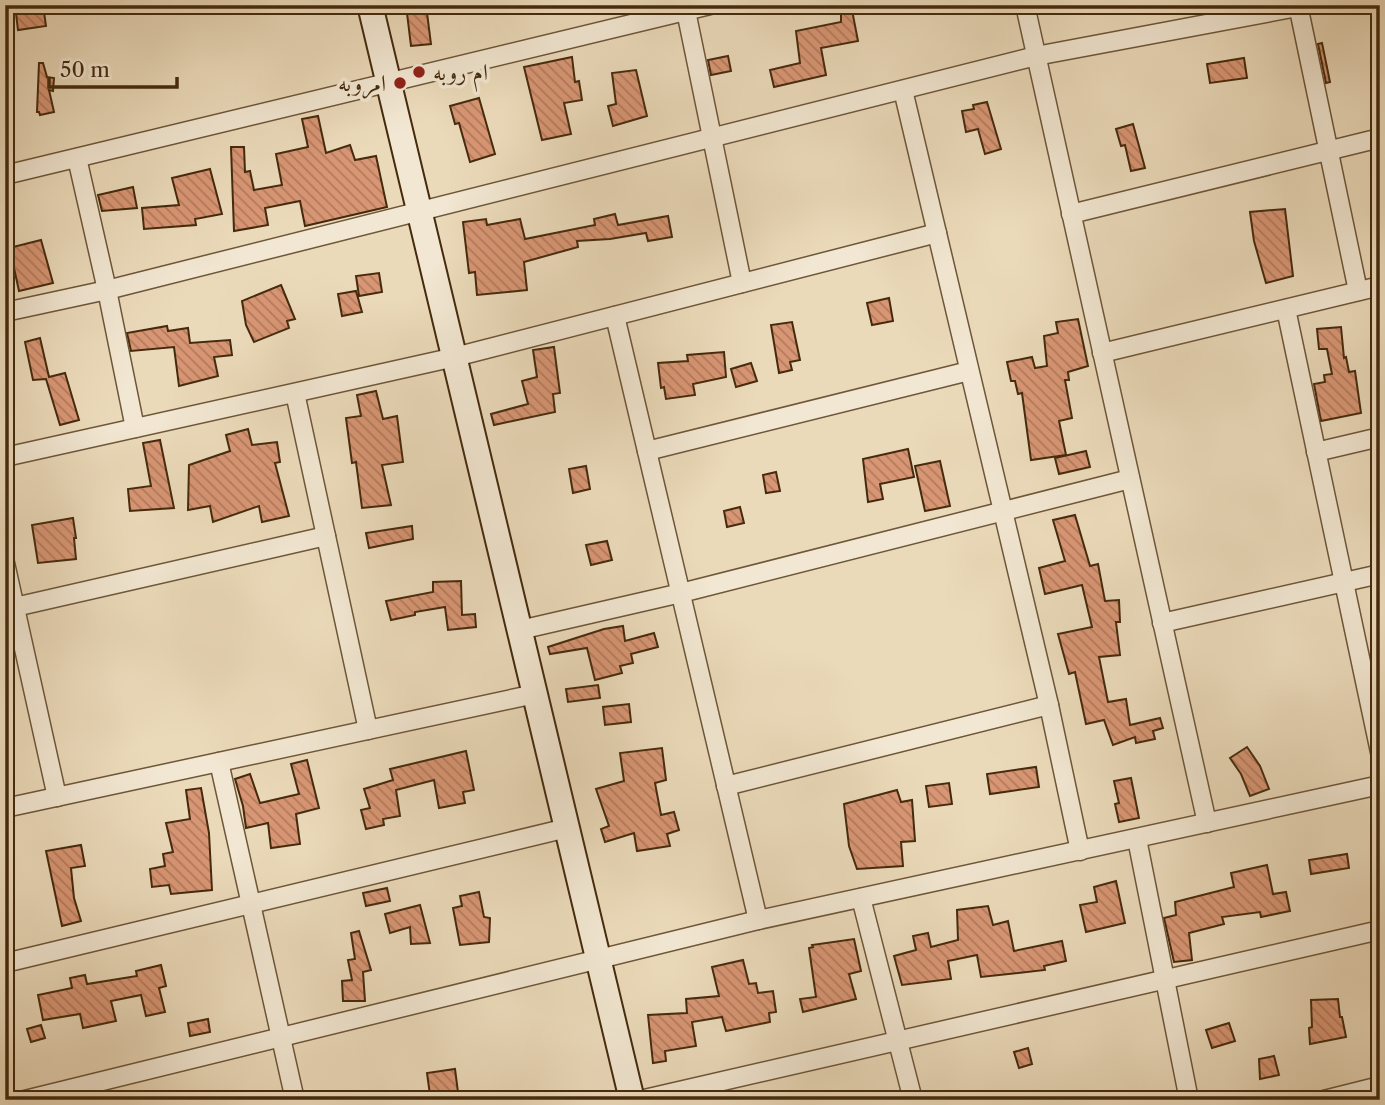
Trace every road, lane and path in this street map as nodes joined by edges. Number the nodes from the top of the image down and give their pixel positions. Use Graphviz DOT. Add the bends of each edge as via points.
graph roads {
  1 [pos="370,5"];
  2 [pos="710,5"];
  3 [pos="1025,5"];
  4 [pos="1301,6"];
  5 [pos="686,11"];
  6 [pos="1036,56"];
  7 [pos="388,81"];
  8 [pos="903,90"];
  9 [pos="712,138"];
  10 [pos="1380,138"];
  11 [pos="1329,151"];
  12 [pos="77,158"];
  13 [pos="5,176"];
  14 [pos="419,210"];
  15 [pos="1071,214"];
  16 [pos="937,233"];
  17 [pos="742,283"];
  18 [pos="1380,286"];
  19 [pos="107,290"];
  20 [pos="1358,291"];
  21 [pos="1286,309"];
  22 [pos="5,312"];
  23 [pos="615,316"];
  24 [pos="1102,354"];
  25 [pos="454,357"];
  26 [pos="969,371"];
  27 [pos="295,393"];
  28 [pos="135,428"];
  29 [pos="1380,437"];
  30 [pos="647,451"];
  31 [pos="1316,452"];
  32 [pos="5,457"];
  33 [pos="1130,479"];
  34 [pos="1002,511"];
  35 [pos="326,536"];
  36 [pos="5,563"];
  37 [pos="1380,574"];
  38 [pos="1344,582"];
  39 [pos="681,593"];
  40 [pos="15,607"];
  41 [pos="1162,623"];
  42 [pos="520,630"];
  43 [pos="535,694"];
  44 [pos="1049,705"];
  45 [pos="368,730"];
  46 [pos="1380,752"];
  47 [pos="219,762"];
  48 [pos="1380,785"];
  49 [pos="726,786"];
  50 [pos="57,797"];
  51 [pos="5,808"];
  52 [pos="1207,823"];
  53 [pos="567,828"];
  54 [pos="1136,839"];
  55 [pos="1080,851"];
  56 [pos="861,898"];
  57 [pos="251,904"];
  58 [pos="758,920"];
  59 [pos="1380,930"];
  60 [pos="599,960"];
  61 [pos="5,963"];
  62 [pos="1164,979"];
  63 [pos="281,1037"];
  64 [pos="899,1040"];
  65 [pos="1380,1086"];
  66 [pos="25,1100"];
  67 [pos="295,1100"];
  68 [pos="632,1100"];
  69 [pos="640,1100"];
  70 [pos="914,1100"];
  71 [pos="1189,1100"];
  72 [pos="1324,1100"];
  1 -- 7 [label="main road"];
  2 -- 5 [label="street"];
  3 -- 6 [label="street"];
  4 -- 6 [label="street"];
  4 -- 11 [label="street"];
  5 -- 7 [label="street"];
  5 -- 9 [label="street"];
  6 -- 8 [label="street"];
  6 -- 15 [label="street"];
  7 -- 12 [label="street"];
  7 -- 14 [label="main road"];
  8 -- 9 [label="street"];
  8 -- 16 [label="street"];
  9 -- 14 [label="street"];
  9 -- 17 [label="street"];
  10 -- 11 [label="street"];
  11 -- 15 [label="street"];
  11 -- 20 [label="street"];
  12 -- 13 [label="street"];
  12 -- 19 [label="street"];
  14 -- 19 [label="street"];
  14 -- 25 [label="main road"];
  15 -- 24 [label="street"];
  16 -- 17 [label="street"];
  16 -- 26 [label="street"];
  17 -- 23 [label="street"];
  18 -- 20 [label="street"];
  19 -- 22 [label="street"];
  19 -- 28 [label="street"];
  20 -- 21 [label="street"];
  21 -- 24 [label="street"];
  21 -- 31 [label="street"];
  23 -- 25 [label="street"];
  23 -- 30 [label="street"];
  24 -- 33 [label="street"];
  25 -- 27 [label="street"];
  25 -- 42 [label="main road"];
  26 -- 30 [label="street"];
  26 -- 34 [label="street"];
  27 -- 28 [label="street"];
  27 -- 35 [label="street"];
  28 -- 32 [label="street"];
  29 -- 31 [label="street"];
  30 -- 39 [label="street"];
  31 -- 38 [label="street"];
  33 -- 34 [label="street"];
  33 -- 41 [label="street"];
  34 -- 39 [label="street"];
  34 -- 44 [label="street"];
  35 -- 40 [label="street"];
  35 -- 45 [label="street"];
  36 -- 40 [label="street"];
  37 -- 38 [label="street"];
  38 -- 41 [label="street"];
  38 -- 46 [label="street"];
  39 -- 42 [label="street"];
  39 -- 49 [label="street"];
  40 -- 50 [label="street"];
  41 -- 52 [label="street"];
  42 -- 43 [label="main road"];
  43 -- 45 [label="street"];
  43 -- 53 [label="main road"];
  44 -- 49 [label="street"];
  44 -- 55 [label="street"];
  45 -- 47 [label="street"];
  47 -- 50 [label="street"];
  47 -- 57 [label="street"];
  48 -- 52 [label="street"];
  49 -- 58 [label="street"];
  50 -- 51 [label="street"];
  52 -- 54 [label="street"];
  53 -- 57 [label="street"];
  53 -- 60 [label="main road"];
  54 -- 55 [label="street"];
  54 -- 62 [label="street"];
  55 -- 56 [label="street"];
  56 -- 58 [label="street"];
  56 -- 64 [label="street"];
  57 -- 61 [label="street"];
  57 -- 63 [label="street"];
  58 -- 60 [label="street"];
  59 -- 62 [label="street"];
  60 -- 63 [label="street"];
  60 -- 68 [label="main road"];
  62 -- 64 [label="street"];
  62 -- 71 [label="street"];
  63 -- 66 [label="street"];
  63 -- 67 [label="street"];
  64 -- 69 [label="street"];
  64 -- 70 [label="street"];
  65 -- 72 [label="street"];
}
